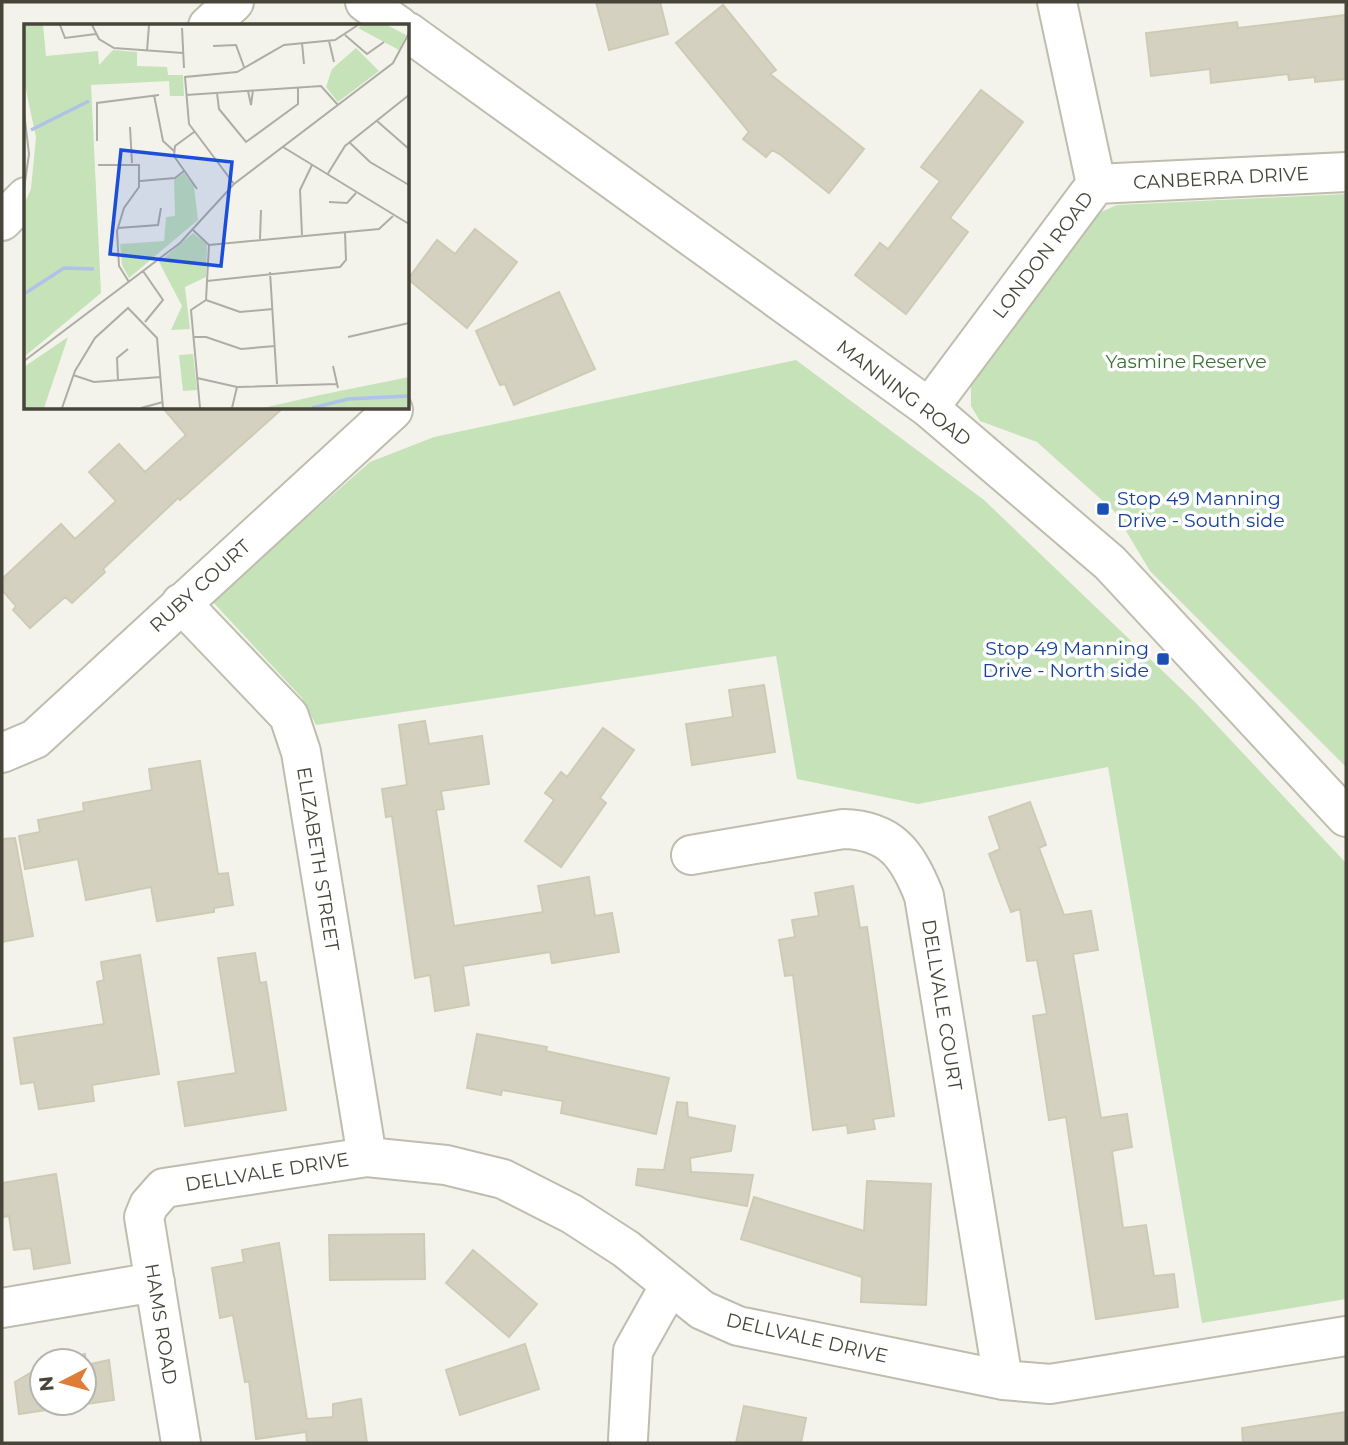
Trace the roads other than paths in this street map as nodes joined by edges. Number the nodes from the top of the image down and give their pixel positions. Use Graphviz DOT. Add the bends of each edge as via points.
graph roads {
  1 [pos="234,2"];
  2 [pos="365,2"];
  3 [pos="1057,2"];
  4 [pos="210,24"];
  5 [pos="396,24"];
  6 [pos="410,33"];
  7 [pos="1346,172"];
  8 [pos="1096,184"];
  9 [pos="24,200"];
  10 [pos="2,220"];
  11 [pos="929,408"];
  12 [pos="393,410"];
  13 [pos="181,603"];
  14 [pos="2,753"];
  15 [pos="1346,817"];
  16 [pos="691,855"];
  17 [pos="367,1157"];
  18 [pos="149,1205"];
  19 [pos="155,1282"];
  20 [pos="670,1284"];
  21 [pos="2,1308"];
  22 [pos="1346,1336"];
  23 [pos="1003,1380"];
  24 [pos="628,1439"];
  25 [pos="181,1443"];
  1 -- 4 [label="street"];
  2 -- 5 [label="street"];
  3 -- 8 [label="street, LONDON ROAD"];
  6 -- 11 [label="street, MANNING ROAD"];
  7 -- 8 [label="street, CANBERRA DRIVE"];
  8 -- 11 [label="street, LONDON ROAD"];
  9 -- 10 [label="street"];
  11 -- 15 [label="street, MANNING ROAD" via="1110,564"];
  12 -- 13 [label="street, RUBY COURT"];
  13 -- 14 [label="street, RUBY COURT" via="35,739"];
  13 -- 17 [label="street, ELIZABETH STREET" via="289,716 301,752"];
  16 -- 23 [label="street, DELLVALE COURT" via="843,829 864,830 890,841 913,867 924,897"];
  17 -- 18 [label="street, DELLVALE DRIVE" via="164,1188"];
  17 -- 20 [label="street, DELLVALE DRIVE" via="446,1165 503,1179 572,1214"];
  18 -- 19 [label="street, HAMS ROAD" via="144,1217"];
  19 -- 21 [label="street"];
  19 -- 25 [label="street, HAMS ROAD"];
  20 -- 23 [label="street, DELLVALE DRIVE" via="702,1310 738,1326"];
  20 -- 24 [label="street" via="633,1351"];
  22 -- 23 [label="street, DELLVALE DRIVE" via="1050,1384"];
}
